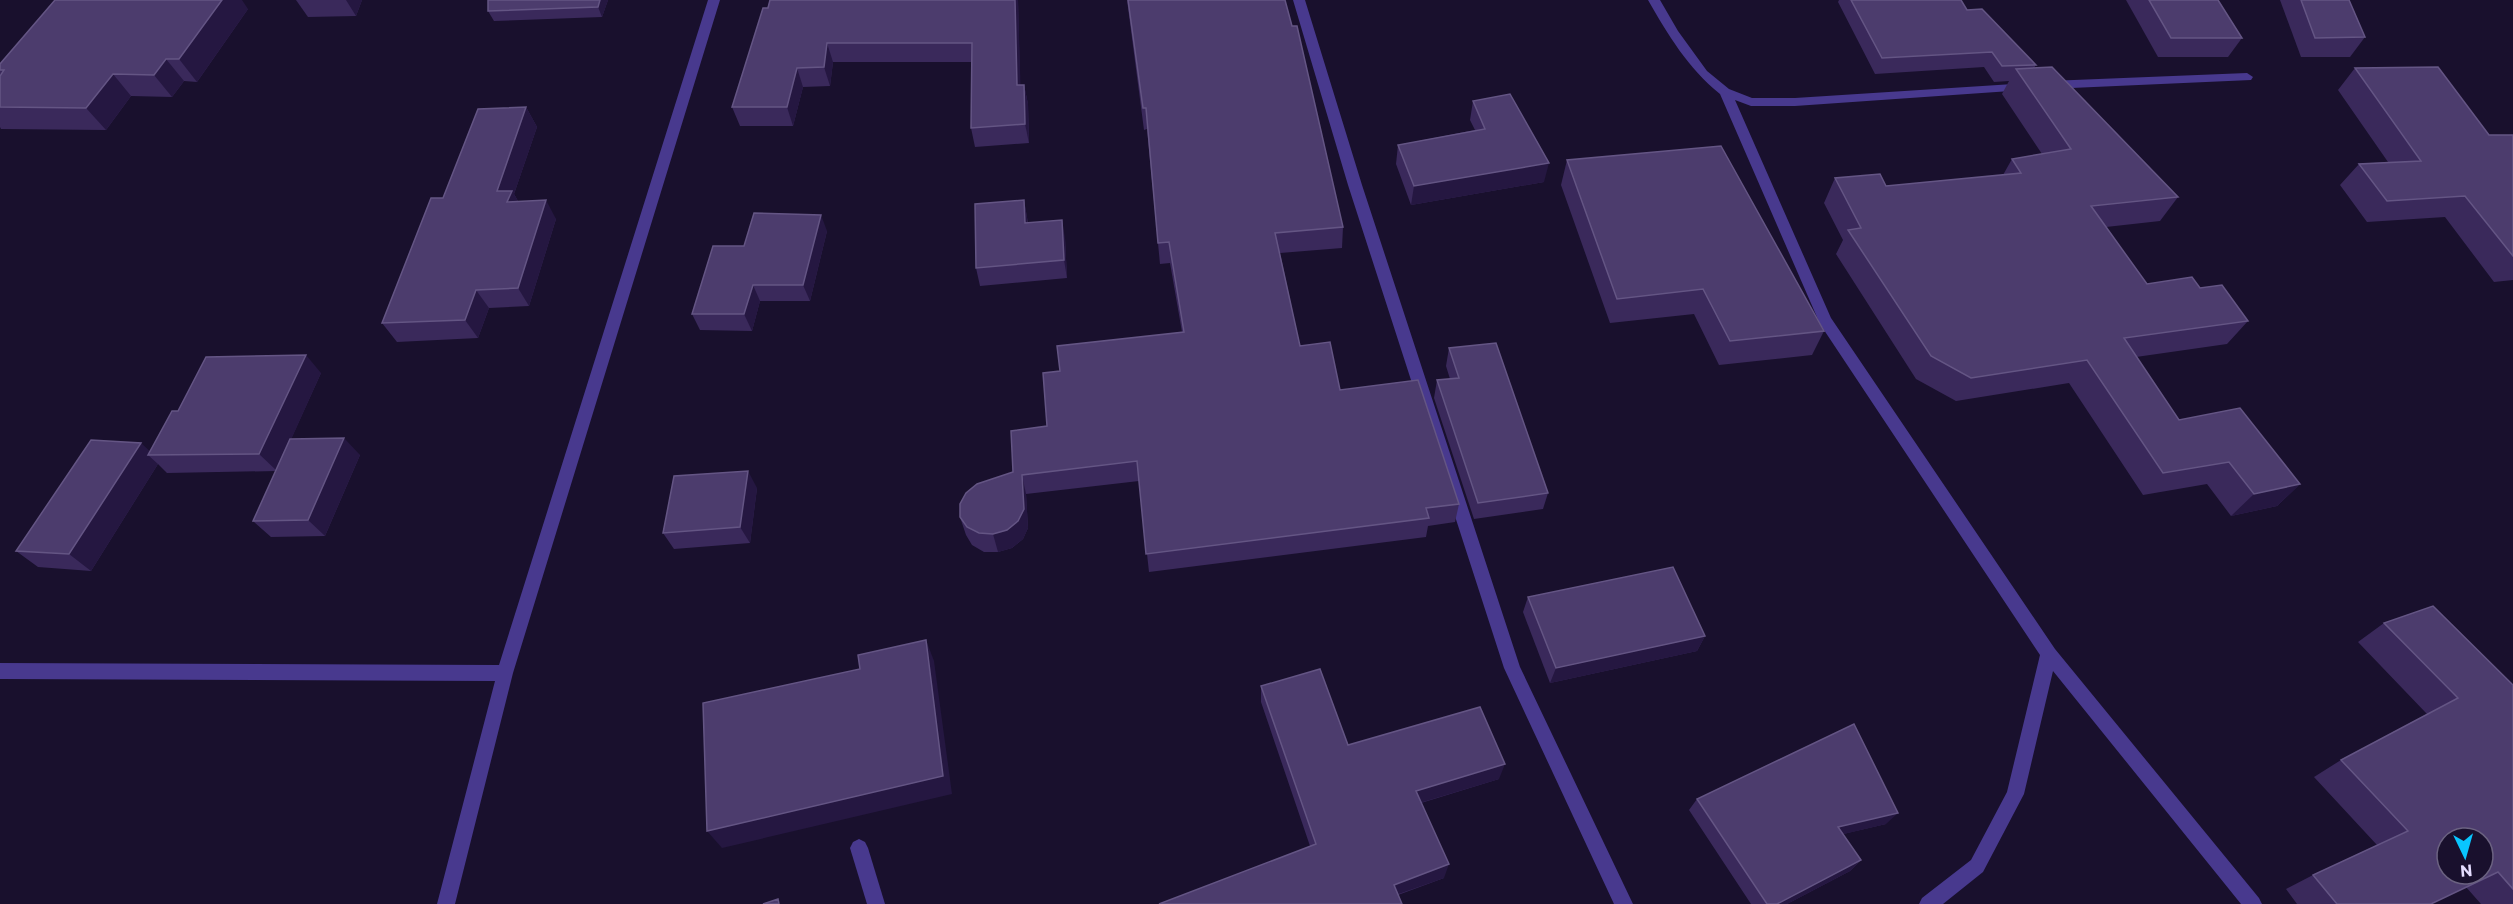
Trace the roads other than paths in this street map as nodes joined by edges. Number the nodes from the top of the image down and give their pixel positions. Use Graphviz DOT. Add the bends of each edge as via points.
graph roads {
  1 [pos="714,0"];
  2 [pos="1299,0"];
  3 [pos="1654,0"];
  4 [pos="2247,77"];
  5 [pos="1725,92"];
  6 [pos="2049,654"];
  7 [pos="0,671"];
  8 [pos="505,673"];
  9 [pos="860,848"];
  10 [pos="446,904"];
  11 [pos="876,904"];
  12 [pos="1624,904"];
  13 [pos="1928,904"];
  14 [pos="2253,904"];
  1 -- 8 [label="street"];
  2 -- 12 [label="street" via="1512,668"];
  3 -- 5 [label="street" via="1703,74"];
  4 -- 5 [label="street" via="1992,88 1795,102 1751,102"];
  5 -- 6 [label="street" via="1825,320"];
  6 -- 13 [label="street" via="2015,794 1977,866"];
  6 -- 14 [label="street"];
  7 -- 8 [label="street"];
  8 -- 10 [label="street"];
  9 -- 11 [label="street"];
}
